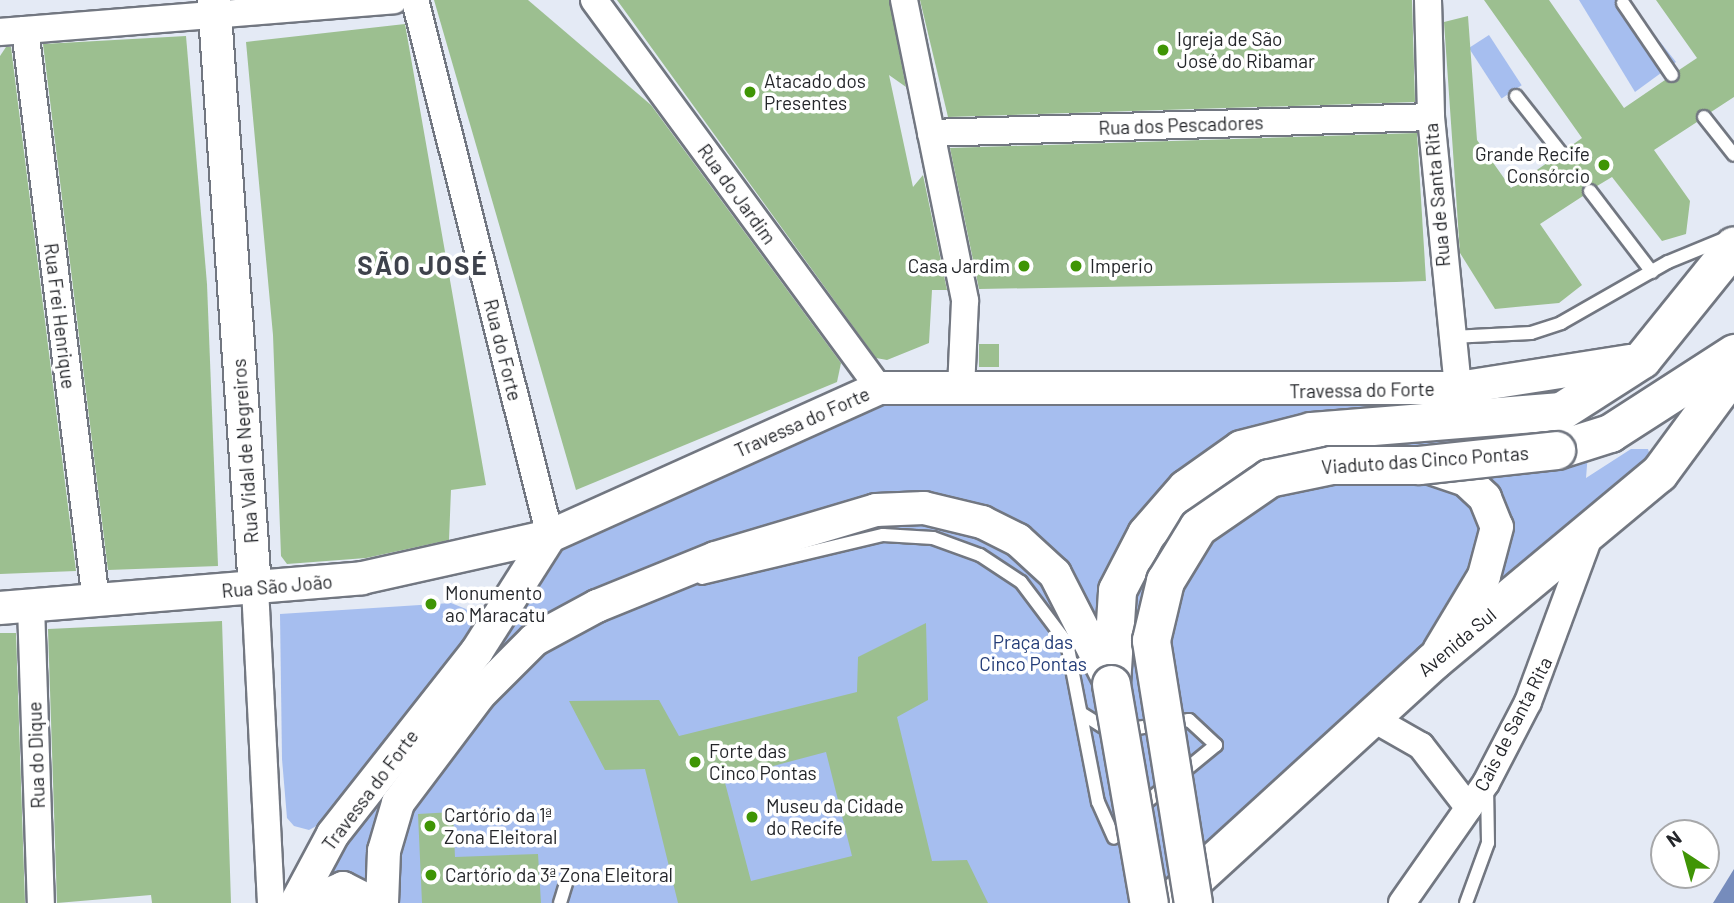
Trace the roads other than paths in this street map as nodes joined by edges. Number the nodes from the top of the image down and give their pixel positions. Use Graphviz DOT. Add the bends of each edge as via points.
graph roads {
  1 [pos="394,0"];
  2 [pos="415,0"];
  3 [pos="594,0"];
  4 [pos="904,0"];
  5 [pos="1428,0"];
  6 [pos="1623,4"];
  7 [pos="215,7"];
  8 [pos="12,31"];
  9 [pos="1672,75"];
  10 [pos="1516,96"];
  11 [pos="1431,117"];
  12 [pos="1704,117"];
  13 [pos="930,133"];
  14 [pos="1560,153"];
  15 [pos="1734,155"];
  16 [pos="1590,191"];
  17 [pos="1734,235"];
  18 [pos="1734,245"];
  19 [pos="1652,272"];
  20 [pos="1452,337"];
  21 [pos="1734,353"];
  22 [pos="1642,359"];
  23 [pos="1734,370"];
  24 [pos="879,388"];
  25 [pos="1458,388"];
  26 [pos="961,390"];
  27 [pos="1434,468"];
  28 [pos="1592,529"];
  29 [pos="550,536"];
  30 [pos="255,588"];
  31 [pos="96,601"];
  32 [pos="31,606"];
  33 [pos="597,606"];
  34 [pos="0,608"];
  35 [pos="1433,661"];
  36 [pos="1111,684"];
  37 [pos="1082,713"];
  38 [pos="1372,718"];
  39 [pos="1486,783"];
  40 [pos="1469,808"];
  41 [pos="1114,838"];
  42 [pos="1217,858"];
  43 [pos="566,883"];
  44 [pos="41,903"];
  45 [pos="271,903"];
  46 [pos="296,903"];
  47 [pos="308,903"];
  48 [pos="373,903"];
  49 [pos="382,903"];
  50 [pos="560,903"];
  51 [pos="1149,903"];
  52 [pos="1168,903"];
  53 [pos="1193,903"];
  54 [pos="1402,903"];
  55 [pos="1466,903"];
  1 -- 7 [label="street"];
  2 -- 29 [label="street, Rua do Forte"];
  3 -- 24 [label="street, Rua do Jardim"];
  4 -- 13 [label="street"];
  5 -- 11 [label="street, Rua de Santa Rita"];
  6 -- 9 [label="lane"];
  7 -- 8 [label="street"];
  7 -- 30 [label="street, Rua Vidal de Negreiros"];
  8 -- 31 [label="street, Rua Frei Henrique"];
  10 -- 14 [label="lane"];
  11 -- 13 [label="street, Rua dos Pescadores"];
  11 -- 20 [label="street, Rua de Santa Rita"];
  12 -- 15 [label="lane"];
  13 -- 26 [label="street" via="965,301"];
  16 -- 19 [label="lane"];
  17 -- 19 [label="lane"];
  18 -- 22 [label="main road"];
  19 -- 20 [label="lane" via="1541,330"];
  20 -- 25 [label="street, Rua de Santa Rita"];
  21 -- 27 [label="main road, Viaduto das Cinco Pontas, bridge" via="1610,433 1556,450"];
  22 -- 25 [label="street, Travessa do Forte" via="1555,378"];
  22 -- 36 [label="main road, Viaduto das Cinco Pontas" via="1561,411 1311,431 1241,449 1186,488 1146,534 1117,590"];
  23 -- 28 [label="main road, Avenida Sul" via="1659,473"];
  24 -- 26 [label="street, Travessa do Forte"];
  24 -- 29 [label="street, Travessa do Forte"];
  25 -- 26 [label="street, Travessa do Forte"];
  27 -- 35 [label="street" via="1485,498 1497,527 1484,576"];
  27 -- 53 [label="main road, Viaduto das Cinco Pontas, bridge" via="1331,465 1269,478 1198,527 1165,581 1154,616 1152,677"];
  28 -- 35 [label="main road, Avenida Sul"];
  28 -- 39 [label="street, Cais de Santa Rita" via="1562,622"];
  29 -- 30 [label="street, Rua São João" via="362,578"];
  29 -- 46 [label="street, Travessa do Forte" via="477,651 333,834"];
  30 -- 31 [label="street, Rua São João"];
  30 -- 45 [label="street, Rua Vidal de Negreiros"];
  31 -- 32 [label="street, Rua São João"];
  32 -- 34 [label="street, Rua São João"];
  32 -- 44 [label="street, Rua do Dique"];
  33 -- 36 [label="street, Viaduto das Cinco Pontas" via="736,552 876,510 924,508 982,522 1018,540 1055,574"];
  33 -- 37 [label="lane" via="834,543 883,535 933,538 980,555 1021,582 1054,619 1068,643"];
  33 -- 49 [label="street" via="534,640 431,753 398,803 384,851"];
  35 -- 38 [label="main road, Avenida Sul"];
  36 -- 51 [label="main road, Viaduto das Cinco Pontas, bridge"];
  37 -- 41 [label="lane" via="1098,802"];
  37 -- 41 [label="lane" via="1111,732 1189,720 1216,745"];
  38 -- 40 [label="street" via="1421,746"];
  38 -- 42 [label="main road, Avenida Sul"];
  39 -- 40 [label="street, Cais de Santa Rita"];
  39 -- 55 [label="lane" via="1492,814 1488,843"];
  40 -- 54 [label="street, Cais de Santa Rita"];
  41 -- 42 [label="lane" via="1159,856"];
  42 -- 52 [label="main road, Avenida Sul"];
  43 -- 50 [label="lane"];
  47 -- 48 [label="street" via="343,888"];
}
